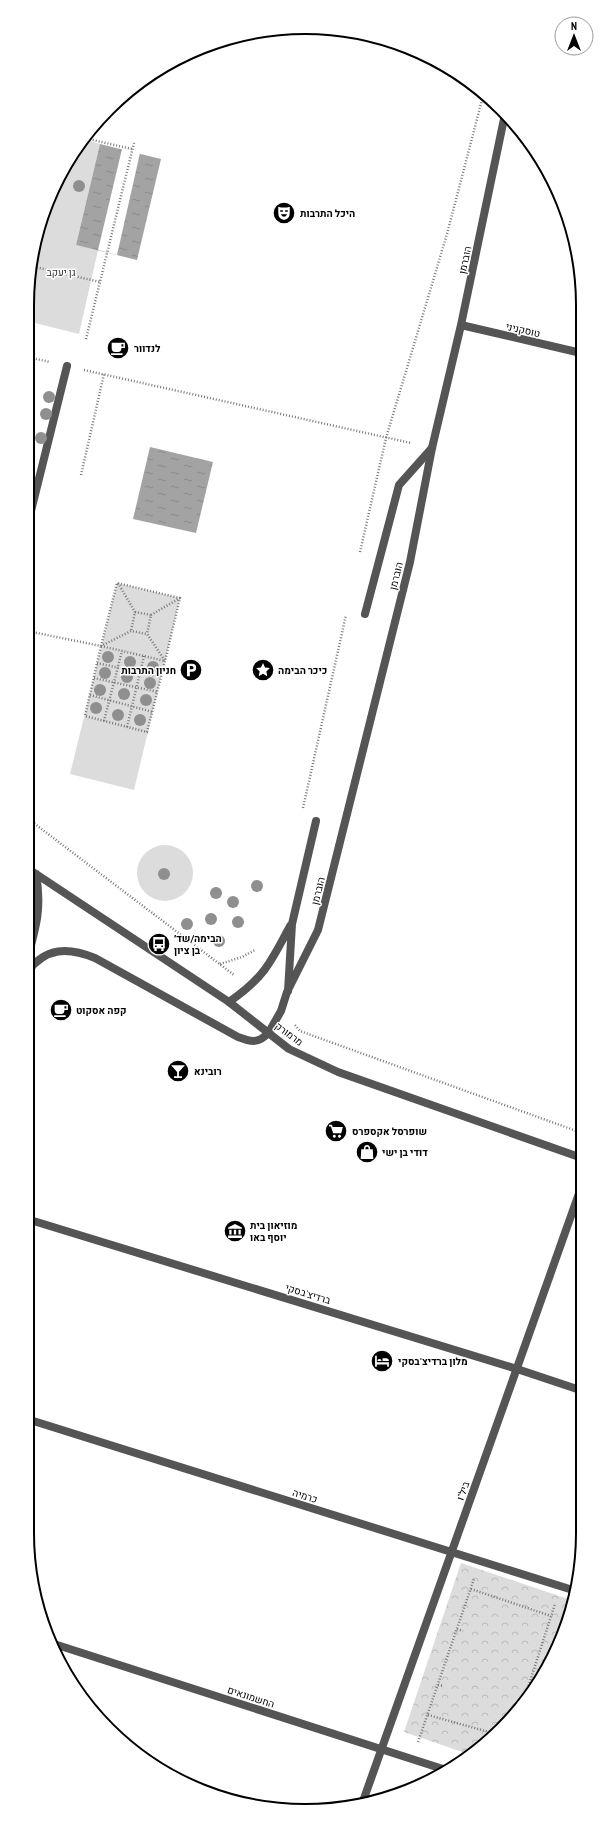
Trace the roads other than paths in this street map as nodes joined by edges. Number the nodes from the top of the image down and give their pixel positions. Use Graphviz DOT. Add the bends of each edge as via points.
graph roads {
  1 [pos="504,120"];
  2 [pos="461,325"];
  3 [pos="576,352"];
  4 [pos="67,366"];
  5 [pos="432,448"];
  6 [pos="34,499"];
  7 [pos="365,614"];
  8 [pos="316,821"];
  9 [pos="36,874"];
  10 [pos="292,924"];
  11 [pos="34,933"];
  12 [pos="34,964"];
  13 [pos="288,992"];
  14 [pos="229,1002"];
  15 [pos="270,1032"];
  16 [pos="576,1156"];
  17 [pos="576,1201"];
  18 [pos="34,1221"];
  19 [pos="517,1369"];
  20 [pos="576,1389"];
  21 [pos="34,1421"];
  22 [pos="451,1552"];
  23 [pos="570,1589"];
  24 [pos="59,1645"];
  25 [pos="381,1749"];
  26 [pos="440,1768"];
  27 [pos="364,1798"];
  1 -- 2 [label="street, הוברמן"];
  2 -- 3 [label="street, טוסקניני"];
  2 -- 5 [label="street, הוברמן"];
  4 -- 6 [label="street"];
  5 -- 7 [label="street" via="399,485"];
  5 -- 13 [label="street, הוברמן" via="410,562 318,930"];
  8 -- 10 [label="street"];
  9 -- 11 [label="street" via="40,909"];
  9 -- 14 [label="street, מרמורק"];
  10 -- 13 [label="street"];
  10 -- 14 [label="street" via="273,960 261,976"];
  12 -- 15 [label="street" via="50,953 84,953 238,1037 252,1042 265,1038"];
  13 -- 15 [label="street, הוברמן"];
  14 -- 15 [label="street, מרמורק"];
  15 -- 16 [label="street, מרמורק" via="289,1049 338,1072"];
  17 -- 19 [label="street, ביל\"ו"];
  18 -- 19 [label="street, ברדיצ'בסקי"];
  19 -- 20 [label="street, ברדיצ'בסקי"];
  19 -- 22 [label="street, ביל\"ו"];
  21 -- 22 [label="street, כרמיה"];
  22 -- 23 [label="street, כרמיה"];
  22 -- 25 [label="street, ביל\"ו"];
  24 -- 25 [label="street, החשמונאים"];
  25 -- 26 [label="street, החשמונאים"];
  25 -- 27 [label="street, ביל\"ו"];
}
